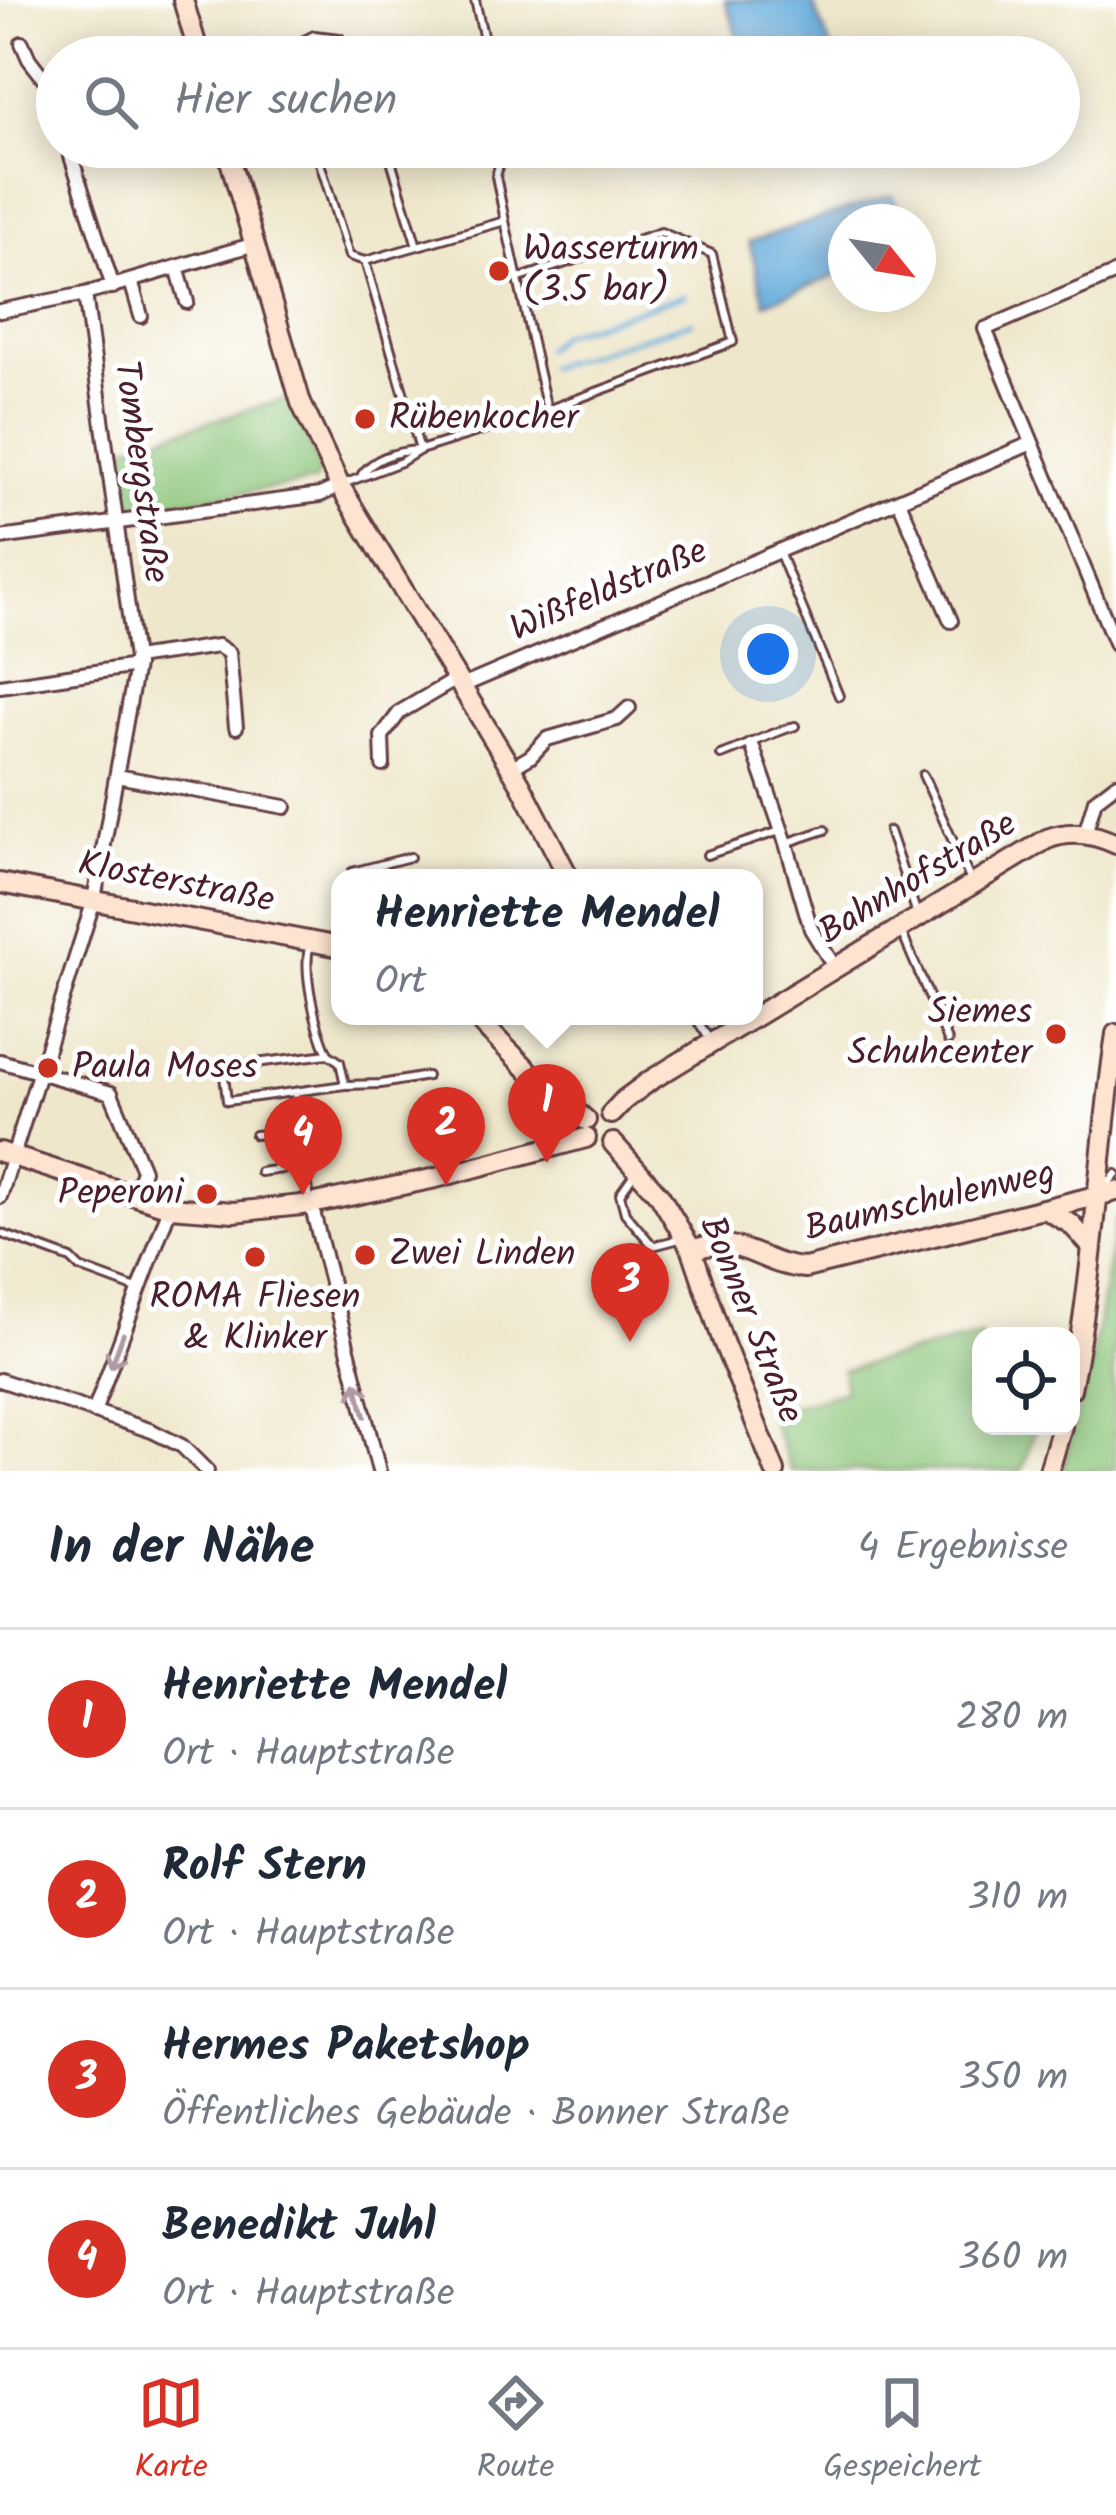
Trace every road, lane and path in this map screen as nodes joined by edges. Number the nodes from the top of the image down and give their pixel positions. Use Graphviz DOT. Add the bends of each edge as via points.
graph roads {
  1 [pos="183,0"];
  2 [pos="476,0"];
  3 [pos="194,36"];
  4 [pos="484,36"];
  5 [pos="22,43"];
  6 [pos="36,69"];
  7 [pos="75,168"];
  8 [pos="232,168"];
  9 [pos="322,168"];
  10 [pos="393,168"];
  11 [pos="498,168"];
  12 [pos="506,220"];
  13 [pos="255,244"];
  14 [pos="417,246"];
  15 [pos="365,262"];
  16 [pos="177,267"];
  17 [pos="1116,273"];
  18 [pos="520,278"];
  19 [pos="130,281"];
  20 [pos="113,286"];
  21 [pos="85,294"];
  22 [pos="187,302"];
  23 [pos="0,311"];
  24 [pos="141,316"];
  25 [pos="547,410"];
  26 [pos="1032,443"];
  27 [pos="420,450"];
  28 [pos="340,486"];
  29 [pos="899,502"];
  30 [pos="116,521"];
  31 [pos="0,538"];
  32 [pos="779,552"];
  33 [pos="951,621"];
  34 [pos="1116,645"];
  35 [pos="136,662"];
  36 [pos="460,682"];
  37 [pos="0,686"];
  38 [pos="838,696"];
  39 [pos="629,708"];
  40 [pos="795,726"];
  41 [pos="236,727"];
  42 [pos="752,745"];
  43 [pos="721,755"];
  44 [pos="383,765"];
  45 [pos="511,768"];
  46 [pos="923,775"];
  47 [pos="117,776"];
  48 [pos="1116,784"];
  49 [pos="285,807"];
  50 [pos="825,830"];
  51 [pos="889,831"];
  52 [pos="783,837"];
  53 [pos="1105,837"];
  54 [pos="707,855"];
  55 [pos="410,857"];
  56 [pos="364,869"];
  57 [pos="564,869"];
  58 [pos="0,883"];
  59 [pos="973,884"];
  60 [pos="94,900"];
  61 [pos="918,917"];
  62 [pos="900,928"];
  63 [pos="310,942"];
  64 [pos="331,945"];
  65 [pos="835,968"];
  66 [pos="763,1011"];
  67 [pos="489,1025"];
  68 [pos="700,1025"];
  69 [pos="740,1025"];
  70 [pos="1116,1034"];
  71 [pos="948,1041"];
  72 [pos="712,1042"];
  73 [pos="328,1054"];
  74 [pos="0,1061"];
  75 [pos="39,1073"];
  76 [pos="427,1076"];
  77 [pos="345,1084"];
  78 [pos="295,1093"];
  79 [pos="611,1114"];
  80 [pos="586,1129"];
  81 [pos="300,1130"];
  82 [pos="255,1135"];
  83 [pos="613,1143"];
  84 [pos="7,1154"];
  85 [pos="305,1166"];
  86 [pos="638,1170"];
  87 [pos="260,1172"];
  88 [pos="1116,1174"];
  89 [pos="1106,1193"];
  90 [pos="135,1196"];
  91 [pos="0,1197"];
  92 [pos="311,1204"];
  93 [pos="170,1207"];
  94 [pos="1045,1209"];
  95 [pos="0,1233"];
  96 [pos="689,1243"];
  97 [pos="1091,1246"];
  98 [pos="139,1290"];
  99 [pos="1080,1338"];
  100 [pos="0,1380"];
  101 [pos="94,1412"];
  102 [pos="1059,1435"];
  103 [pos="206,1471"];
  104 [pos="379,1471"];
  105 [pos="775,1471"];
  106 [pos="1049,1471"];
  1 -- 3 [label="main road"];
  2 -- 4 [label="lane"];
  5 -- 6 [label="street"];
  7 -- 20 [label="street"];
  8 -- 13 [label="main road"];
  9 -- 15 [label="lane" via="349,256"];
  10 -- 14 [label="lane"];
  11 -- 12 [label="lane"];
  12 -- 14 [label="lane"];
  12 -- 18 [label="lane"];
  13 -- 16 [label="street"];
  13 -- 28 [label="main road" via="302,403"];
  14 -- 15 [label="lane"];
  15 -- 27 [label="lane"];
  16 -- 19 [label="street"];
  16 -- 22 [label="street"];
  17 -- 26 [label="street" via="986,329"];
  18 -- 25 [label="lane"];
  18 -- 25 [label="lane" via="662,232 712,254 733,342"];
  19 -- 20 [label="street"];
  19 -- 24 [label="street"];
  20 -- 21 [label="street"];
  21 -- 23 [label="street"];
  21 -- 30 [label="street, Tombergstraße"];
  25 -- 27 [label="lane"];
  26 -- 29 [label="street, Wißfeldstraße"];
  26 -- 34 [label="street"];
  27 -- 28 [label="lane"];
  28 -- 30 [label="street"];
  28 -- 36 [label="main road"];
  29 -- 32 [label="street, Wißfeldstraße"];
  29 -- 33 [label="street"];
  30 -- 31 [label="street"];
  30 -- 35 [label="street, Tombergstraße"];
  32 -- 36 [label="street, Wißfeldstraße"];
  32 -- 38 [label="lane"];
  35 -- 37 [label="street"];
  35 -- 41 [label="street" via="218,646 229,653"];
  35 -- 47 [label="street, Tombergstraße"];
  36 -- 44 [label="street, Wißfeldstraße" via="400,712 382,736"];
  36 -- 45 [label="main road"];
  39 -- 45 [label="street" via="552,736"];
  40 -- 42 [label="lane"];
  42 -- 43 [label="lane"];
  42 -- 52 [label="street"];
  45 -- 57 [label="main road"];
  46 -- 59 [label="lane"];
  47 -- 49 [label="street"];
  47 -- 60 [label="street, Tombergstraße"];
  48 -- 53 [label="street, Bahnhofstraße" via="1095,800"];
  50 -- 52 [label="lane"];
  51 -- 61 [label="lane"];
  52 -- 54 [label="lane"];
  52 -- 65 [label="street" via="812,929"];
  53 -- 59 [label="main road, Bahnhofstraße" via="1061,834"];
  55 -- 56 [label="lane"];
  58 -- 60 [label="main road, Klosterstraße"];
  59 -- 61 [label="main road, Bahnhofstraße"];
  60 -- 63 [label="main road, Klosterstraße"];
  60 -- 75 [label="street, Tombergstraße"];
  61 -- 62 [label="main road, Bahnhofstraße"];
  62 -- 65 [label="main road, Bahnhofstraße"];
  62 -- 71 [label="lane"];
  63 -- 64 [label="main road, Klosterstraße"];
  63 -- 73 [label="lane" via="306,960"];
  65 -- 66 [label="main road, Bahnhofstraße"];
  67 -- 80 [label="main road"];
  68 -- 72 [label="lane"];
  69 -- 72 [label="main road, Bahnhofstraße"];
  70 -- 89 [label="main road"];
  72 -- 79 [label="main road, Bahnhofstraße"];
  73 -- 77 [label="lane" via="340,1062"];
  73 -- 78 [label="lane" via="223,1067 226,1101"];
  74 -- 75 [label="street"];
  75 -- 84 [label="street, Tombergstraße"];
  75 -- 90 [label="street" via="111,1094 143,1170"];
  76 -- 77 [label="lane"];
  77 -- 78 [label="lane"];
  78 -- 81 [label="lane"];
  79 -- 80 [label="main road" via="599,1112"];
  79 -- 83 [label="main road" via="619,1129"];
  80 -- 83 [label="main road" via="596,1146"];
  80 -- 92 [label="main road" via="436,1178"];
  81 -- 82 [label="lane"];
  81 -- 85 [label="lane"];
  83 -- 86 [label="main road, Bonner Straße"];
  84 -- 90 [label="main road"];
  84 -- 91 [label="street, Tombergstraße"];
  85 -- 87 [label="lane"];
  85 -- 92 [label="lane"];
  86 -- 96 [label="main road, Bonner Straße"];
  86 -- 96 [label="lane" via="620,1194 625,1213 653,1246"];
  88 -- 89 [label="lane"];
  89 -- 94 [label="main road, Baumschulenweg"];
  89 -- 97 [label="main road"];
  90 -- 93 [label="main road"];
  92 -- 93 [label="main road" via="234,1212"];
  104 -- 92 [label="street, one-way"];
  93 -- 98 [label="street"];
  94 -- 96 [label="main road, Baumschulenweg" via="805,1268 738,1246"];
  94 -- 97 [label="main road"];
  95 -- 98 [label="lane"];
  96 -- 105 [label="main road, Bonner Straße"];
  97 -- 99 [label="main road"];
  98 -- 101 [label="street, one-way"];
  100 -- 101 [label="street"];
  101 -- 103 [label="street" via="182,1446"];
  102 -- 106 [label="main road"];
}
